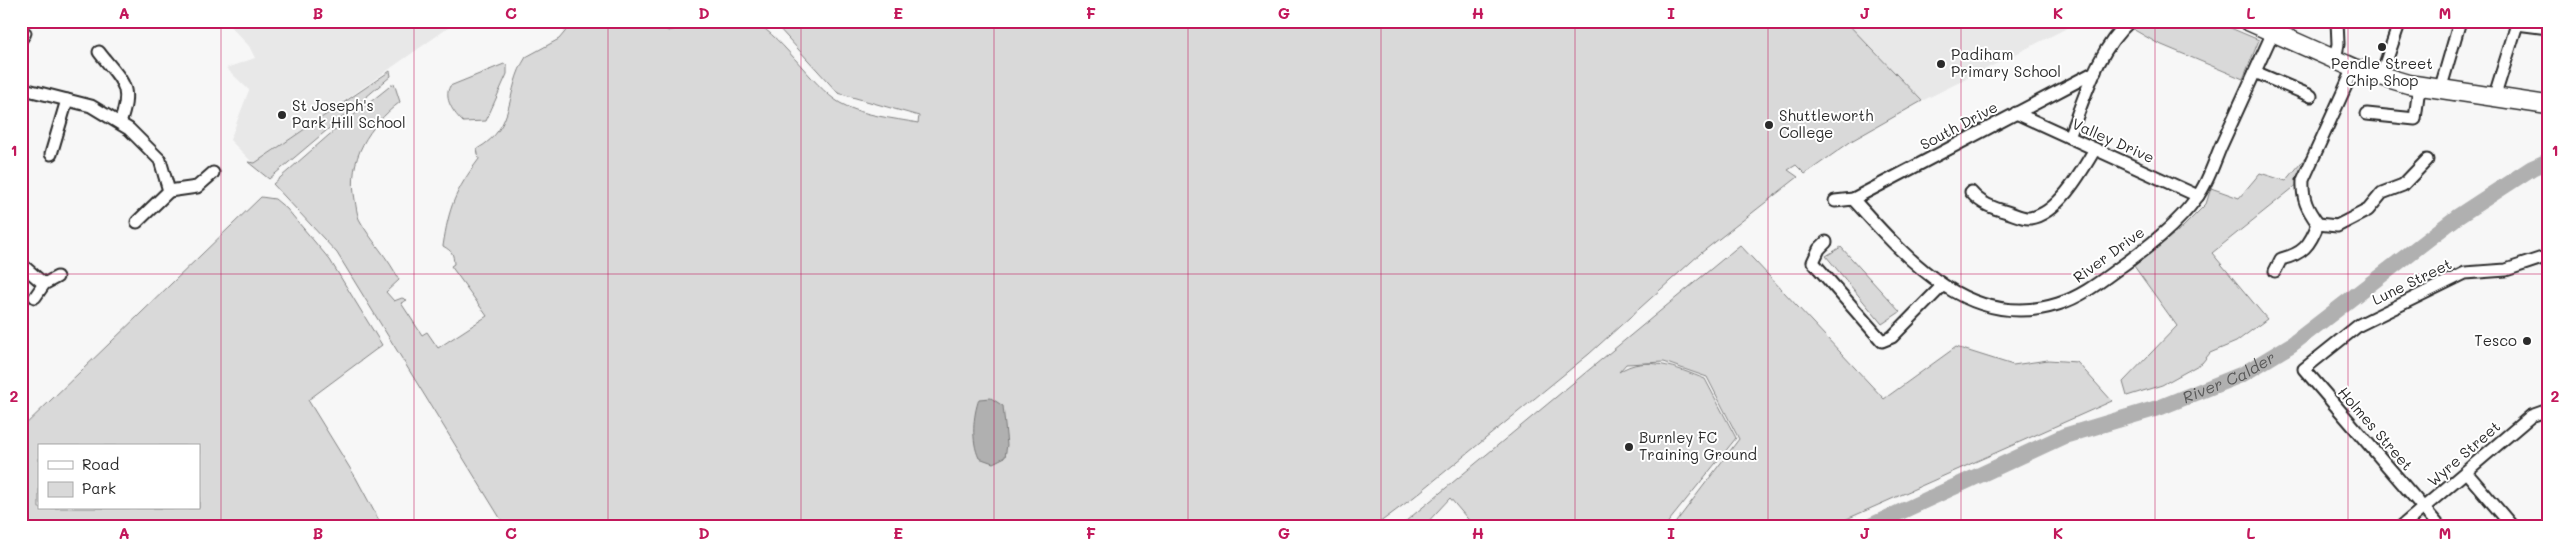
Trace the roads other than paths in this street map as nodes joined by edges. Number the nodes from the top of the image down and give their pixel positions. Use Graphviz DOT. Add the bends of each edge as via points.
graph roads {
  1 [pos="2130,21"];
  2 [pos="2248,21"];
  3 [pos="2337,21"];
  4 [pos="2400,21"];
  5 [pos="2460,21"];
  6 [pos="2518,23"];
  7 [pos="2548,28"];
  8 [pos="2273,32"];
  9 [pos="99,52"];
  10 [pos="2335,60"];
  11 [pos="2354,68"];
  12 [pos="2095,72"];
  13 [pos="2255,72"];
  14 [pos="2382,76"];
  15 [pos="22,87"];
  16 [pos="2419,87"];
  17 [pos="2440,90"];
  18 [pos="2311,96"];
  19 [pos="2494,98"];
  20 [pos="67,100"];
  21 [pos="2548,106"];
  22 [pos="2016,113"];
  23 [pos="2367,114"];
  24 [pos="120,123"];
  25 [pos="2069,137"];
  26 [pos="2095,149"];
  27 [pos="51,154"];
  28 [pos="2427,160"];
  29 [pos="214,173"];
  30 [pos="169,191"];
  31 [pos="1971,192"];
  32 [pos="2198,196"];
  33 [pos="1853,198"];
  34 [pos="1835,201"];
  35 [pos="137,222"];
  36 [pos="2318,224"];
  37 [pos="1826,242"];
  38 [pos="2548,256"];
  39 [pos="21,264"];
  40 [pos="2276,271"];
  41 [pos="57,277"];
  42 [pos="44,284"];
  43 [pos="1942,286"];
  44 [pos="35,297"];
  45 [pos="2304,369"];
  46 [pos="2548,410"];
  47 [pos="2466,472"];
  48 [pos="2424,508"];
  49 [pos="2402,526"];
  50 [pos="2439,526"];
  51 [pos="2512,526"];
  1 -- 12 [label="street" via="2116,33"];
  2 -- 8 [label="main road"];
  3 -- 10 [label="street"];
  4 -- 14 [label="street"];
  5 -- 17 [label="street"];
  6 -- 7 [label="street"];
  6 -- 19 [label="street"];
  8 -- 10 [label="main road"];
  8 -- 13 [label="street, River Drive"];
  9 -- 24 [label="street" via="127,89 127,106"];
  10 -- 11 [label="main road"];
  11 -- 14 [label="main road"];
  11 -- 36 [label="street" via="2303,180 2306,208"];
  12 -- 22 [label="street, South Drive"];
  12 -- 25 [label="street"];
  13 -- 18 [label="street"];
  13 -- 32 [label="street, River Drive"];
  14 -- 16 [label="main road"];
  15 -- 20 [label="street"];
  16 -- 17 [label="main road"];
  16 -- 23 [label="street" via="2414,119"];
  17 -- 19 [label="main road"];
  19 -- 21 [label="main road"];
  20 -- 24 [label="street" via="91,106"];
  20 -- 27 [label="street"];
  22 -- 25 [label="street, Valley Drive"];
  22 -- 33 [label="street, South Drive"];
  24 -- 30 [label="street" via="160,160"];
  25 -- 26 [label="street, Valley Drive"];
  26 -- 31 [label="street" via="2062,198 2042,214 2029,218 1996,209 1979,202"];
  26 -- 32 [label="street, Valley Drive"];
  28 -- 36 [label="street" via="2403,184 2382,193 2368,210 2337,226"];
  29 -- 30 [label="street" via="197,187"];
  30 -- 35 [label="street"];
  32 -- 43 [label="street, River Drive" via="2165,232 2130,260 2078,296 2058,304 2034,310 2000,308 1971,301"];
  33 -- 34 [label="street, South Drive"];
  33 -- 43 [label="street, River Drive" via="1882,231"];
  36 -- 40 [label="street" via="2304,251 2282,260"];
  37 -- 43 [label="street" via="1813,262 1882,341 1892,337"];
  38 -- 45 [label="street, Lune Street" via="2506,270 2466,273 2359,325"];
  39 -- 42 [label="street"];
  41 -- 42 [label="street"];
  42 -- 44 [label="street"];
  45 -- 48 [label="street, Holmes Street"];
  46 -- 47 [label="street, Wyre Street" via="2531,416"];
  47 -- 48 [label="street, Wyre Street"];
  47 -- 51 [label="street"];
  48 -- 49 [label="street, Wyre Street"];
  48 -- 50 [label="street, Holmes Street"];
}
